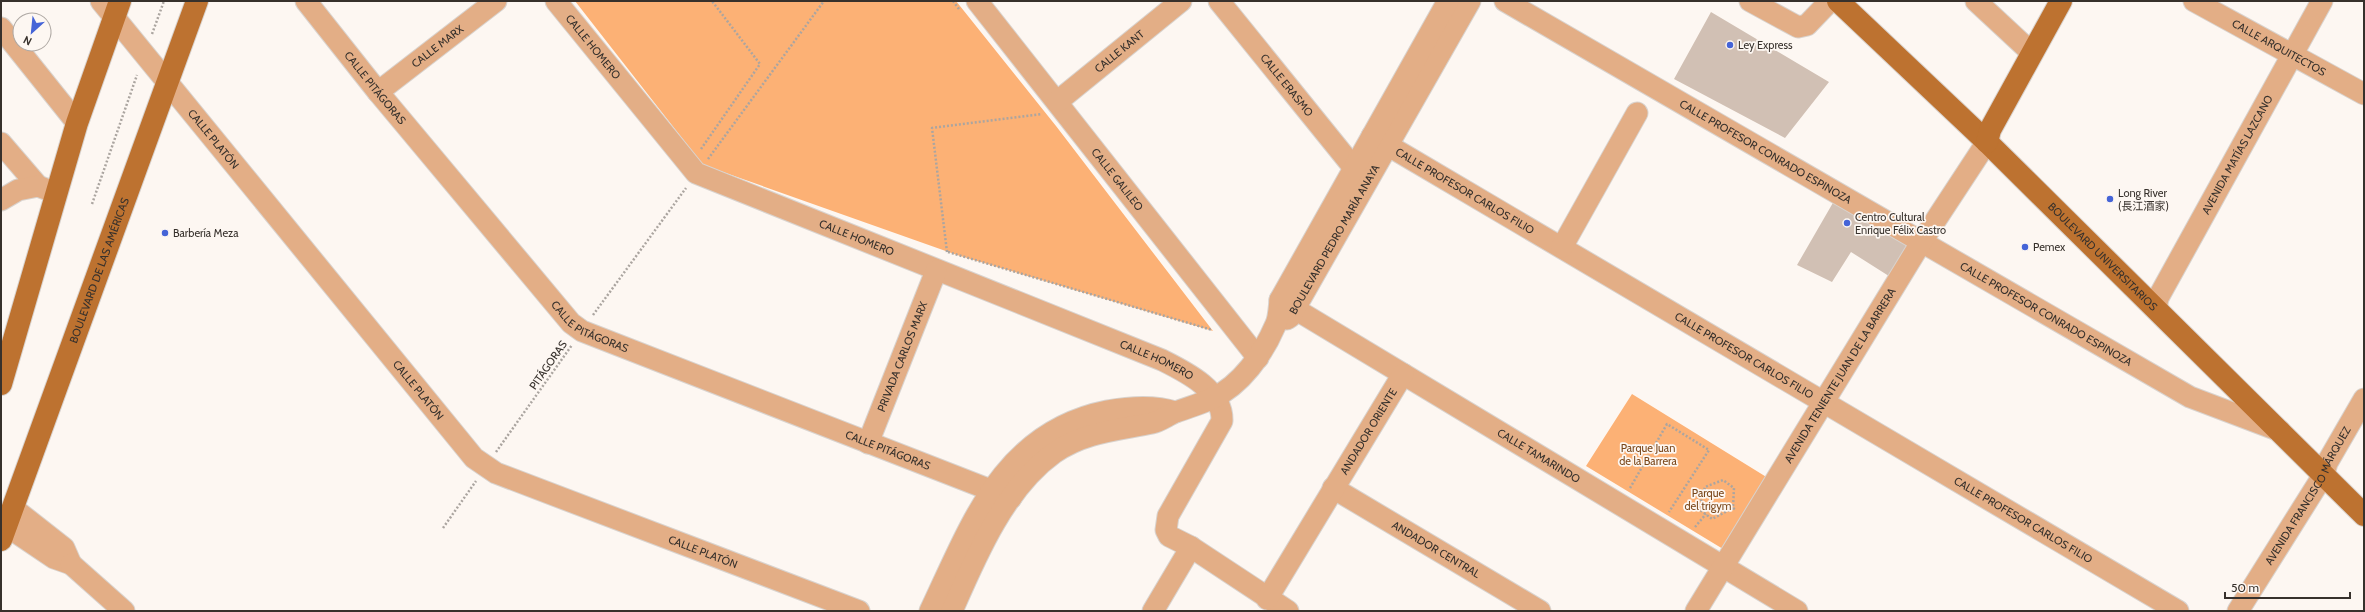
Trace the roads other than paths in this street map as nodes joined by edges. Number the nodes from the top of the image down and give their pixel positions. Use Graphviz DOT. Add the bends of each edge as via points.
graph roads {
  1 [pos="197,1"];
  2 [pos="306,1"];
  3 [pos="496,1"];
  4 [pos="556,1"];
  5 [pos="1181,1"];
  6 [pos="1219,1"];
  7 [pos="1470,1"];
  8 [pos="1505,1"];
  9 [pos="1750,1"];
  10 [pos="1830,1"];
  11 [pos="1838,1"];
  12 [pos="1858,1"];
  13 [pos="1976,1"];
  14 [pos="2061,1"];
  15 [pos="2194,1"];
  16 [pos="2322,1"];
  17 [pos="112,6"];
  18 [pos="970,7"];
  19 [pos="1443,10"];
  20 [pos="1,28"];
  21 [pos="2032,53"];
  22 [pos="2291,54"];
  23 [pos="168,84"];
  24 [pos="378,92"];
  25 [pos="2364,94"];
  26 [pos="1050,107"];
  27 [pos="1636,113"];
  28 [pos="77,123"];
  29 [pos="1989,136"];
  30 [pos="1380,141"];
  31 [pos="1,143"];
  32 [pos="1354,168"];
  33 [pos="47,190"];
  34 [pos="1,200"];
  35 [pos="1922,242"];
  36 [pos="1562,246"];
  37 [pos="936,271"];
  38 [pos="2157,303"];
  39 [pos="1288,304"];
  40 [pos="1258,358"];
  41 [pos="4,359"];
  42 [pos="1403,374"];
  43 [pos="1,384"];
  44 [pos="1215,398"];
  45 [pos="2364,399"];
  46 [pos="1824,401"];
  47 [pos="1176,412"];
  48 [pos="2282,432"];
  49 [pos="868,443"];
  50 [pos="2326,469"];
  51 [pos="1333,488"];
  52 [pos="992,490"];
  53 [pos="1011,498"];
  54 [pos="2364,498"];
  55 [pos="2364,514"];
  56 [pos="4,530"];
  57 [pos="1191,547"];
  58 [pos="1724,567"];
  59 [pos="1267,599"];
  60 [pos="124,611"];
  61 [pos="858,611"];
  62 [pos="930,611"];
  63 [pos="952,611"];
  64 [pos="1153,611"];
  65 [pos="1288,611"];
  66 [pos="1540,611"];
  67 [pos="1696,611"];
  68 [pos="1797,611"];
  69 [pos="2178,611"];
  70 [pos="2238,611"];
  1 -- 23 [label="main road, BOULEVARD DE LAS AMÉRICAS"];
  2 -- 24 [label="street, CALLE PITÁGORAS"];
  3 -- 24 [label="street, CALLE MARX"];
  4 -- 37 [label="street, CALLE HOMERO" via="696,174"];
  5 -- 26 [label="street, CALLE KANT"];
  6 -- 32 [label="street, CALLE ERASMO"];
  7 -- 19 [label="street, BOULEVARD PEDRO MARÍA ANAYA"];
  8 -- 35 [label="street, CALLE PROFESOR CONRADO ESPINOZA"];
  9 -- 10 [label="street" via="1798,27 1807,25"];
  11 -- 29 [label="main road, BOULEVARD UNIVERSITARIOS"];
  12 -- 29 [label="main road, BOULEVARD UNIVERSITARIOS"];
  13 -- 21 [label="street"];
  14 -- 21 [label="main road, AVENIDA TENIENTE JUAN DE LA BARRERA"];
  15 -- 22 [label="street, CALLE ARQUITECTOS"];
  16 -- 22 [label="street, AVENIDA MATÍAS LAZCANO"];
  17 -- 23 [label="street, CALLE PLATÓN"];
  17 -- 28 [label="main road"];
  18 -- 26 [label="street, CALLE GALILEO"];
  19 -- 30 [label="street, BOULEVARD PEDRO MARÍA ANAYA"];
  20 -- 28 [label="street"];
  21 -- 29 [label="main road, AVENIDA TENIENTE JUAN DE LA BARRERA"];
  22 -- 25 [label="street, CALLE ARQUITECTOS"];
  22 -- 38 [label="street, AVENIDA MATÍAS LAZCANO"];
  23 -- 56 [label="main road, BOULEVARD DE LAS AMÉRICAS"];
  23 -- 61 [label="street, CALLE PLATÓN" via="463,446 485,467 523,484"];
  24 -- 49 [label="street, CALLE PITÁGORAS" via="570,324 582,331"];
  26 -- 40 [label="street, CALLE GALILEO"];
  27 -- 36 [label="street"];
  28 -- 33 [label="main road"];
  29 -- 35 [label="street, AVENIDA TENIENTE JUAN DE LA BARRERA"];
  29 -- 38 [label="main road, BOULEVARD UNIVERSITARIOS"];
  30 -- 32 [label="street, BOULEVARD PEDRO MARÍA ANAYA"];
  30 -- 36 [label="street, CALLE PROFESOR CARLOS FILIO"];
  30 -- 39 [label="street, BOULEVARD PEDRO MARÍA ANAYA"];
  31 -- 33 [label="street"];
  32 -- 39 [label="street, BOULEVARD PEDRO MARÍA ANAYA"];
  33 -- 34 [label="street" via="18,190"];
  33 -- 41 [label="main road"];
  35 -- 46 [label="street, AVENIDA TENIENTE JUAN DE LA BARRERA"];
  35 -- 48 [label="street, CALLE PROFESOR CONRADO ESPINOZA" via="2190,397"];
  36 -- 46 [label="street, CALLE PROFESOR CARLOS FILIO"];
  37 -- 44 [label="street, CALLE HOMERO" via="1162,360 1184,371"];
  37 -- 49 [label="street, PRIVADA CARLOS MARX"];
  38 -- 48 [label="main road, BOULEVARD UNIVERSITARIOS"];
  38 -- 50 [label="main road, BOULEVARD UNIVERSITARIOS"];
  39 -- 40 [label="street, BOULEVARD PEDRO MARÍA ANAYA" via="1290,317 1276,325"];
  39 -- 42 [label="street, CALLE TAMARINDO"];
  40 -- 44 [label="street, BOULEVARD PEDRO MARÍA ANAYA" via="1242,377"];
  41 -- 43 [label="main road"];
  42 -- 51 [label="street, ANDADOR ORIENTE"];
  42 -- 58 [label="street, CALLE TAMARINDO"];
  44 -- 47 [label="street, BOULEVARD PEDRO MARÍA ANAYA"];
  44 -- 57 [label="street" via="1222,411 1222,421 1166,523 1169,536"];
  45 -- 50 [label="street, AVENIDA FRANCISCO MÁRQUEZ"];
  46 -- 58 [label="street, AVENIDA TENIENTE JUAN DE LA BARRERA"];
  46 -- 69 [label="street, CALLE PROFESOR CARLOS FILIO"];
  47 -- 52 [label="street" via="1163,408 1121,408 1069,422 1044,435 1027,449"];
  47 -- 53 [label="street, BOULEVARD PEDRO MARÍA ANAYA" via="1158,421 1097,433 1074,442 1040,464"];
  48 -- 50 [label="main road, BOULEVARD UNIVERSITARIOS"];
  49 -- 52 [label="street, CALLE PITÁGORAS"];
  50 -- 54 [label="main road, BOULEVARD UNIVERSITARIOS"];
  50 -- 55 [label="main road, BOULEVARD UNIVERSITARIOS"];
  50 -- 70 [label="street, AVENIDA FRANCISCO MÁRQUEZ"];
  51 -- 59 [label="street, ANDADOR ORIENTE"];
  51 -- 66 [label="street, ANDADOR CENTRAL"];
  52 -- 53 [label="street, CALLE PITÁGORAS"];
  52 -- 62 [label="street" via="969,530"];
  53 -- 63 [label="street, BOULEVARD PEDRO MARÍA ANAYA" via="969,572"];
  56 -- 60 [label="street" via="54,558 71,564"];
  57 -- 59 [label="street"];
  57 -- 64 [label="street"];
  58 -- 67 [label="street, AVENIDA TENIENTE JUAN DE LA BARRERA"];
  58 -- 68 [label="street, CALLE TAMARINDO"];
  59 -- 65 [label="street"];
}
